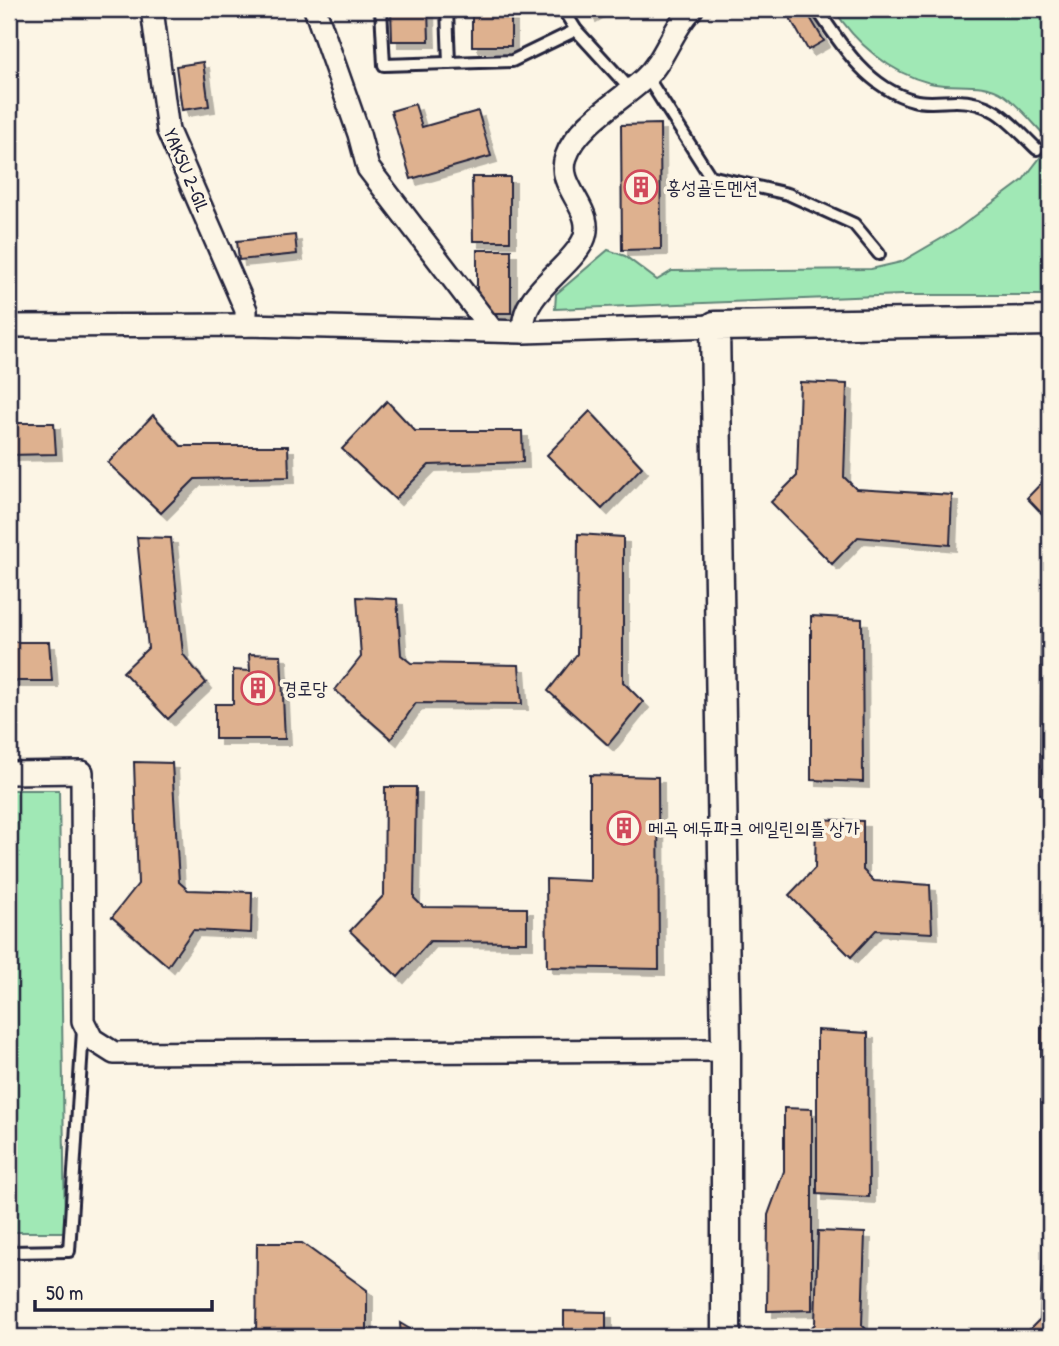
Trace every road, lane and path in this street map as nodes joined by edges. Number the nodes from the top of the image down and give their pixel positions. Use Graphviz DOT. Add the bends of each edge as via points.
graph roads {
  1 [pos="152,9"];
  2 [pos="315,9"];
  3 [pos="381,9"];
  4 [pos="447,9"];
  5 [pos="563,9"];
  6 [pos="692,9"];
  7 [pos="817,9"];
  8 [pos="576,30"];
  9 [pos="449,63"];
  10 [pos="639,83"];
  11 [pos="1037,149"];
  12 [pos="879,254"];
  13 [pos="1050,321"];
  14 [pos="246,325"];
  15 [pos="9,326"];
  16 [pos="715,326"];
  17 [pos="492,330"];
  18 [pos="524,332"];
  19 [pos="9,773"];
  20 [pos="83,1021"];
  21 [pos="726,1050"];
  22 [pos="9,1252"];
  23 [pos="726,1337"];
  1 -- 14 [label="street, YAKSU 2-GIL" via="168,131 246,310"];
  2 -- 17 [label="street" via="368,168"];
  3 -- 9 [label="lane" via="384,65"];
  4 -- 9 [label="lane"];
  5 -- 8 [label="lane"];
  6 -- 10 [label="street"];
  7 -- 11 [label="lane" via="846,53 880,84 914,101 965,101 999,111"];
  8 -- 9 [label="lane" via="512,61"];
  8 -- 10 [label="lane"];
  10 -- 12 [label="lane" via="710,176 788,194 854,224"];
  10 -- 18 [label="street" via="589,124 565,157 565,178 587,220 583,241 535,297 522,321"];
  13 -- 16 [label="street"];
  14 -- 15 [label="street"];
  14 -- 17 [label="street"];
  16 -- 18 [label="street"];
  16 -- 21 [label="street"];
  17 -- 18 [label="street"];
  19 -- 20 [label="street" via="82,772"];
  20 -- 21 [label="street" via="92,1039 114,1053"];
  20 -- 22 [label="lane" via="69,1251"];
  21 -- 23 [label="street"];
}
